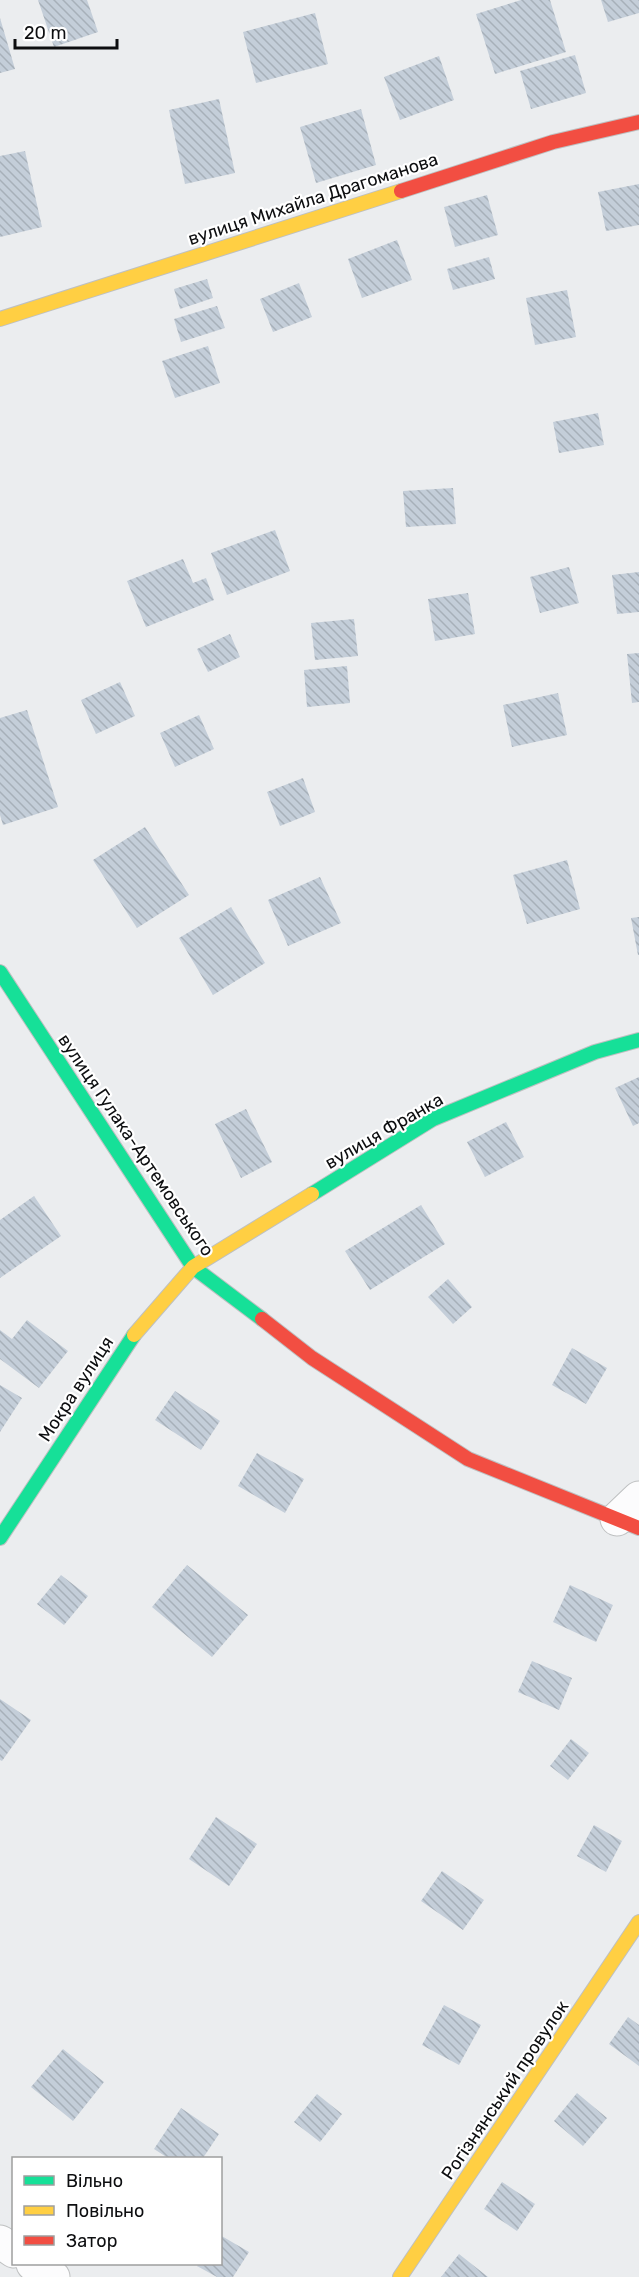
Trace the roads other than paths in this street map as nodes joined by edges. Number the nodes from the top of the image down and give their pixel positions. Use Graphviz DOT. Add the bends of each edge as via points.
graph roads {
  1 [pos="639,122"];
  2 [pos="0,319"];
  3 [pos="0,972"];
  4 [pos="639,1040"];
  5 [pos="193,1267"];
  6 [pos="632,1515"];
  7 [pos="0,1538"];
  8 [pos="639,1922"];
  9 [pos="35,2265"];
  10 [pos="53,2277"];
  11 [pos="400,2277"];
  1 -- 2 [label="street, вулиця Михайла Драгоманова" via="553,142"];
  3 -- 5 [label="street, вулиця Гулака-Артемовського"];
  4 -- 5 [label="street, вулиця Франка" via="595,1052 433,1119"];
  5 -- 6 [label="street, вулиця Гулака-Артемовського" via="312,1358 468,1459"];
  5 -- 7 [label="street, Мокра вулиця" via="134,1334"];
  8 -- 11 [label="street, Рогізнянський провулок"];
  9 -- 10 [label="street"];
}
